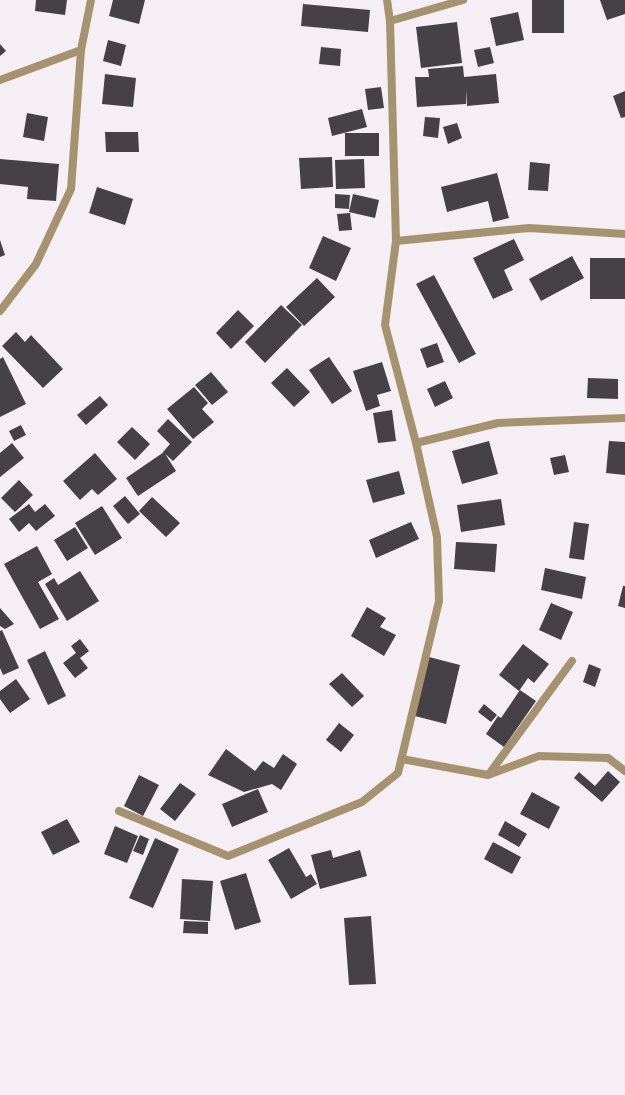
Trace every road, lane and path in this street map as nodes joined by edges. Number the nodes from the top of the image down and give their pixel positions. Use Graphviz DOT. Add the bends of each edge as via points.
graph roads {
  1 [pos="92,0"];
  2 [pos="387,0"];
  3 [pos="463,0"];
  4 [pos="390,21"];
  5 [pos="81,50"];
  6 [pos="0,80"];
  7 [pos="625,234"];
  8 [pos="396,241"];
  9 [pos="0,311"];
  10 [pos="625,418"];
  11 [pos="416,444"];
  12 [pos="572,661"];
  13 [pos="402,759"];
  14 [pos="625,771"];
  15 [pos="488,775"];
  16 [pos="119,811"];
  1 -- 5 [label="street"];
  2 -- 4 [label="street"];
  3 -- 4 [label="street"];
  4 -- 8 [label="street"];
  5 -- 6 [label="street"];
  5 -- 9 [label="street" via="70,189 36,264"];
  7 -- 8 [label="street" via="529,228"];
  8 -- 11 [label="street" via="385,325"];
  10 -- 11 [label="street" via="498,423"];
  11 -- 13 [label="street" via="437,537 439,601"];
  12 -- 15 [label="street"];
  13 -- 15 [label="street"];
  13 -- 16 [label="street" via="398,773 362,802 228,856"];
  14 -- 15 [label="street" via="608,758 539,756"];
}
